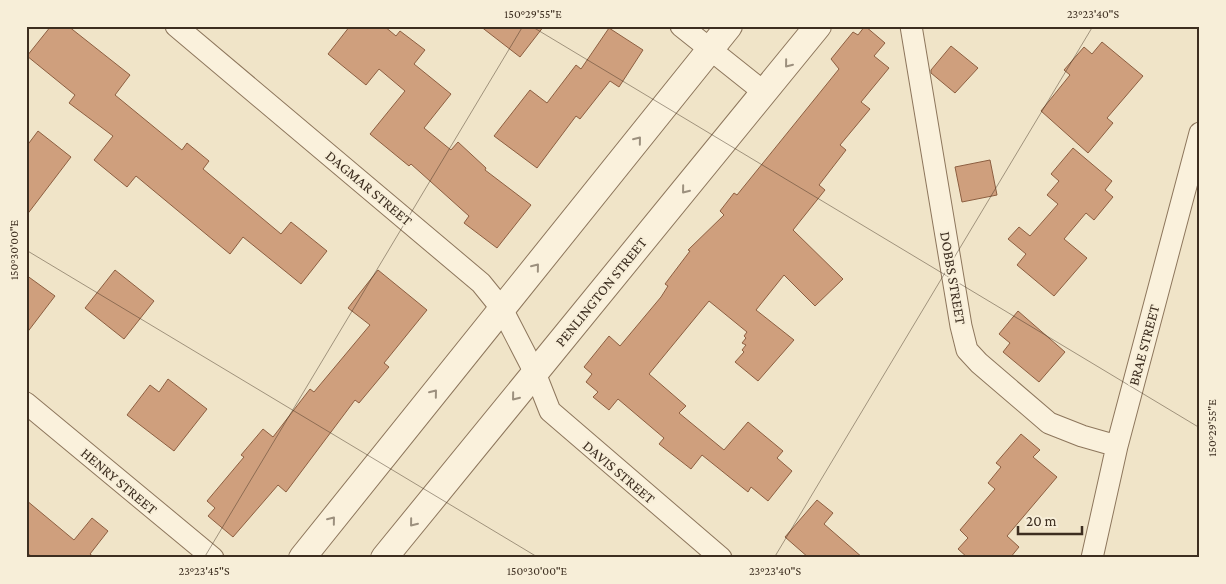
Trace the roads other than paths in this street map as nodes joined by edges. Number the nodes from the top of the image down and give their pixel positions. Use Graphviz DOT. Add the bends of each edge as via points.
graph roads {
  1 [pos="176,26"];
  2 [pos="680,26"];
  3 [pos="729,26"];
  4 [pos="818,26"];
  5 [pos="911,26"];
  6 [pos="710,50"];
  7 [pos="765,93"];
  8 [pos="1200,133"];
  9 [pos="502,309"];
  10 [pos="535,372"];
  11 [pos="26,403"];
  12 [pos="1117,446"];
  13 [pos="213,558"];
  14 [pos="302,558"];
  15 [pos="384,558"];
  16 [pos="722,558"];
  17 [pos="1092,558"];
  1 -- 9 [label="street, DAGMAR STREET" via="481,283"];
  2 -- 6 [label="street"];
  3 -- 6 [label="street"];
  4 -- 7 [label="street, PENLINGTON STREET, one-way"];
  5 -- 12 [label="street, DOBBS STREET" via="967,350 1049,423"];
  6 -- 7 [label="street"];
  9 -- 6 [label="street, one-way"];
  7 -- 10 [label="street, PENLINGTON STREET, one-way"];
  8 -- 12 [label="street, BRAE STREET"];
  9 -- 10 [label="street, DAGMAR STREET"];
  14 -- 9 [label="street, one-way"];
  10 -- 15 [label="street, PENLINGTON STREET, one-way"];
  10 -- 16 [label="street, DAVIS STREET" via="550,411"];
  11 -- 13 [label="street, HENRY STREET"];
  12 -- 17 [label="street, BRAE STREET"];
}
